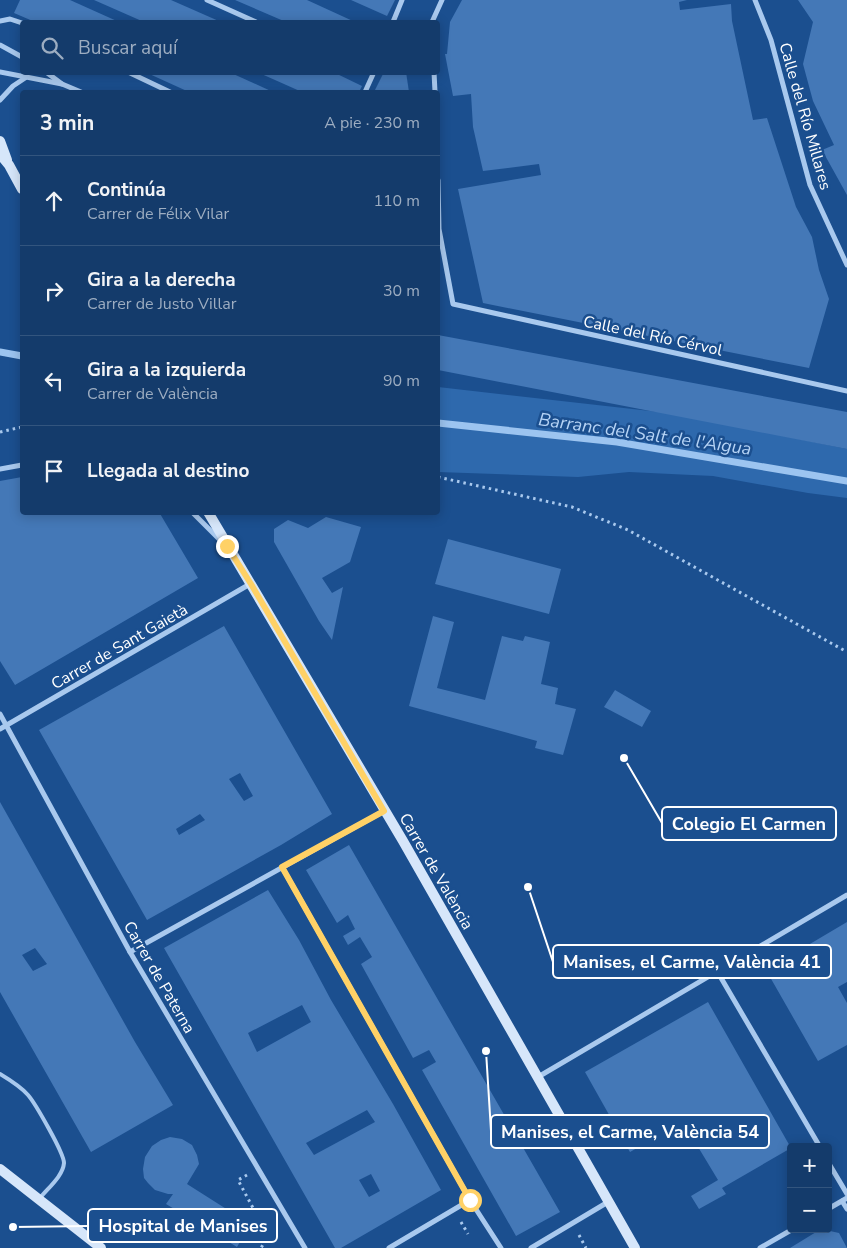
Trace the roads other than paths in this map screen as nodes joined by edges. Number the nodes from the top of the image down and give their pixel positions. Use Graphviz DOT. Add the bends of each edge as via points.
graph roads {
  1 [pos="207,0"];
  2 [pos="402,0"];
  3 [pos="442,0"];
  4 [pos="755,0"];
  5 [pos="252,20"];
  6 [pos="394,20"];
  7 [pos="433,20"];
  8 [pos="0,21"];
  9 [pos="20,22"];
  10 [pos="0,45"];
  11 [pos="20,56"];
  12 [pos="0,72"];
  13 [pos="50,75"];
  14 [pos="134,75"];
  15 [pos="374,75"];
  16 [pos="434,75"];
  17 [pos="25,78"];
  18 [pos="62,84"];
  19 [pos="76,90"];
  20 [pos="166,90"];
  21 [pos="366,90"];
  22 [pos="435,90"];
  23 [pos="0,100"];
  24 [pos="0,141"];
  25 [pos="0,154"];
  26 [pos="9,165"];
  27 [pos="20,185"];
  28 [pos="440,239"];
  29 [pos="847,265"];
  30 [pos="847,391"];
  31 [pos="20,465"];
  32 [pos="0,469"];
  33 [pos="195,515"];
  34 [pos="210,515"];
  35 [pos="227,546"];
  36 [pos="251,584"];
  37 [pos="0,714"];
  38 [pos="7,725"];
  39 [pos="0,729"];
  40 [pos="384,811"];
  41 [pos="282,867"];
  42 [pos="847,895"];
  43 [pos="130,952"];
  44 [pos="717,971"];
  45 [pos="0,1074"];
  46 [pos="538,1077"];
  47 [pos="818,1143"];
  48 [pos="832,1169"];
  49 [pos="0,1170"];
  50 [pos="847,1194"];
  51 [pos="38,1199"];
  52 [pos="470,1200"];
  53 [pos="845,1200"];
  54 [pos="608,1202"];
  55 [pos="832,1207"];
  56 [pos="847,1209"];
  57 [pos="787,1232"];
  58 [pos="101,1248"];
  59 [pos="305,1248"];
  60 [pos="389,1248"];
  61 [pos="501,1248"];
  62 [pos="531,1248"];
  63 [pos="634,1248"];
  64 [pos="760,1248"];
  1 -- 5 [label="street"];
  2 -- 6 [label="street"];
  3 -- 7 [label="street"];
  4 -- 29 [label="street, Calle del Río Millares" via="771,40 810,185"];
  8 -- 9 [label="street" via="10,19"];
  10 -- 11 [label="street"];
  12 -- 17 [label="street"];
  13 -- 18 [label="street"];
  14 -- 20 [label="street"];
  15 -- 21 [label="street"];
  16 -- 22 [label="street"];
  17 -- 18 [label="street"];
  17 -- 23 [label="street"];
  18 -- 19 [label="street"];
  24 -- 26 [label="main road"];
  25 -- 26 [label="main road"];
  26 -- 27 [label="main road"];
  28 -- 30 [label="street, Calle del Río Cérvol" via="453,304"];
  31 -- 32 [label="street"];
  33 -- 35 [label="street"];
  34 -- 35 [label="main road, Carrer de València"];
  35 -- 36 [label="main road, Carrer de València"];
  36 -- 38 [label="street, Carrer de Sant Gaietà"];
  36 -- 40 [label="main road, Carrer de València"];
  37 -- 38 [label="street, Carrer de Paterna"];
  38 -- 39 [label="street, Carrer de Sant Gaietà"];
  38 -- 43 [label="street, Carrer de Paterna"];
  40 -- 41 [label="street"];
  40 -- 46 [label="main road, Carrer de València"];
  41 -- 43 [label="street"];
  41 -- 52 [label="street"];
  42 -- 44 [label="street"];
  43 -- 59 [label="street, Carrer de Paterna"];
  44 -- 46 [label="street"];
  44 -- 47 [label="street"];
  45 -- 51 [label="lane" via="29,1096 61,1151 64,1163 60,1174"];
  46 -- 54 [label="main road, Carrer de València"];
  48 -- 50 [label="street"];
  49 -- 51 [label="main road"];
  51 -- 58 [label="main road"];
  52 -- 60 [label="street"];
  52 -- 61 [label="street"];
  53 -- 55 [label="street"];
  53 -- 56 [label="street"];
  54 -- 62 [label="street"];
  54 -- 63 [label="main road, Carrer de València"];
  57 -- 64 [label="street"];
}
